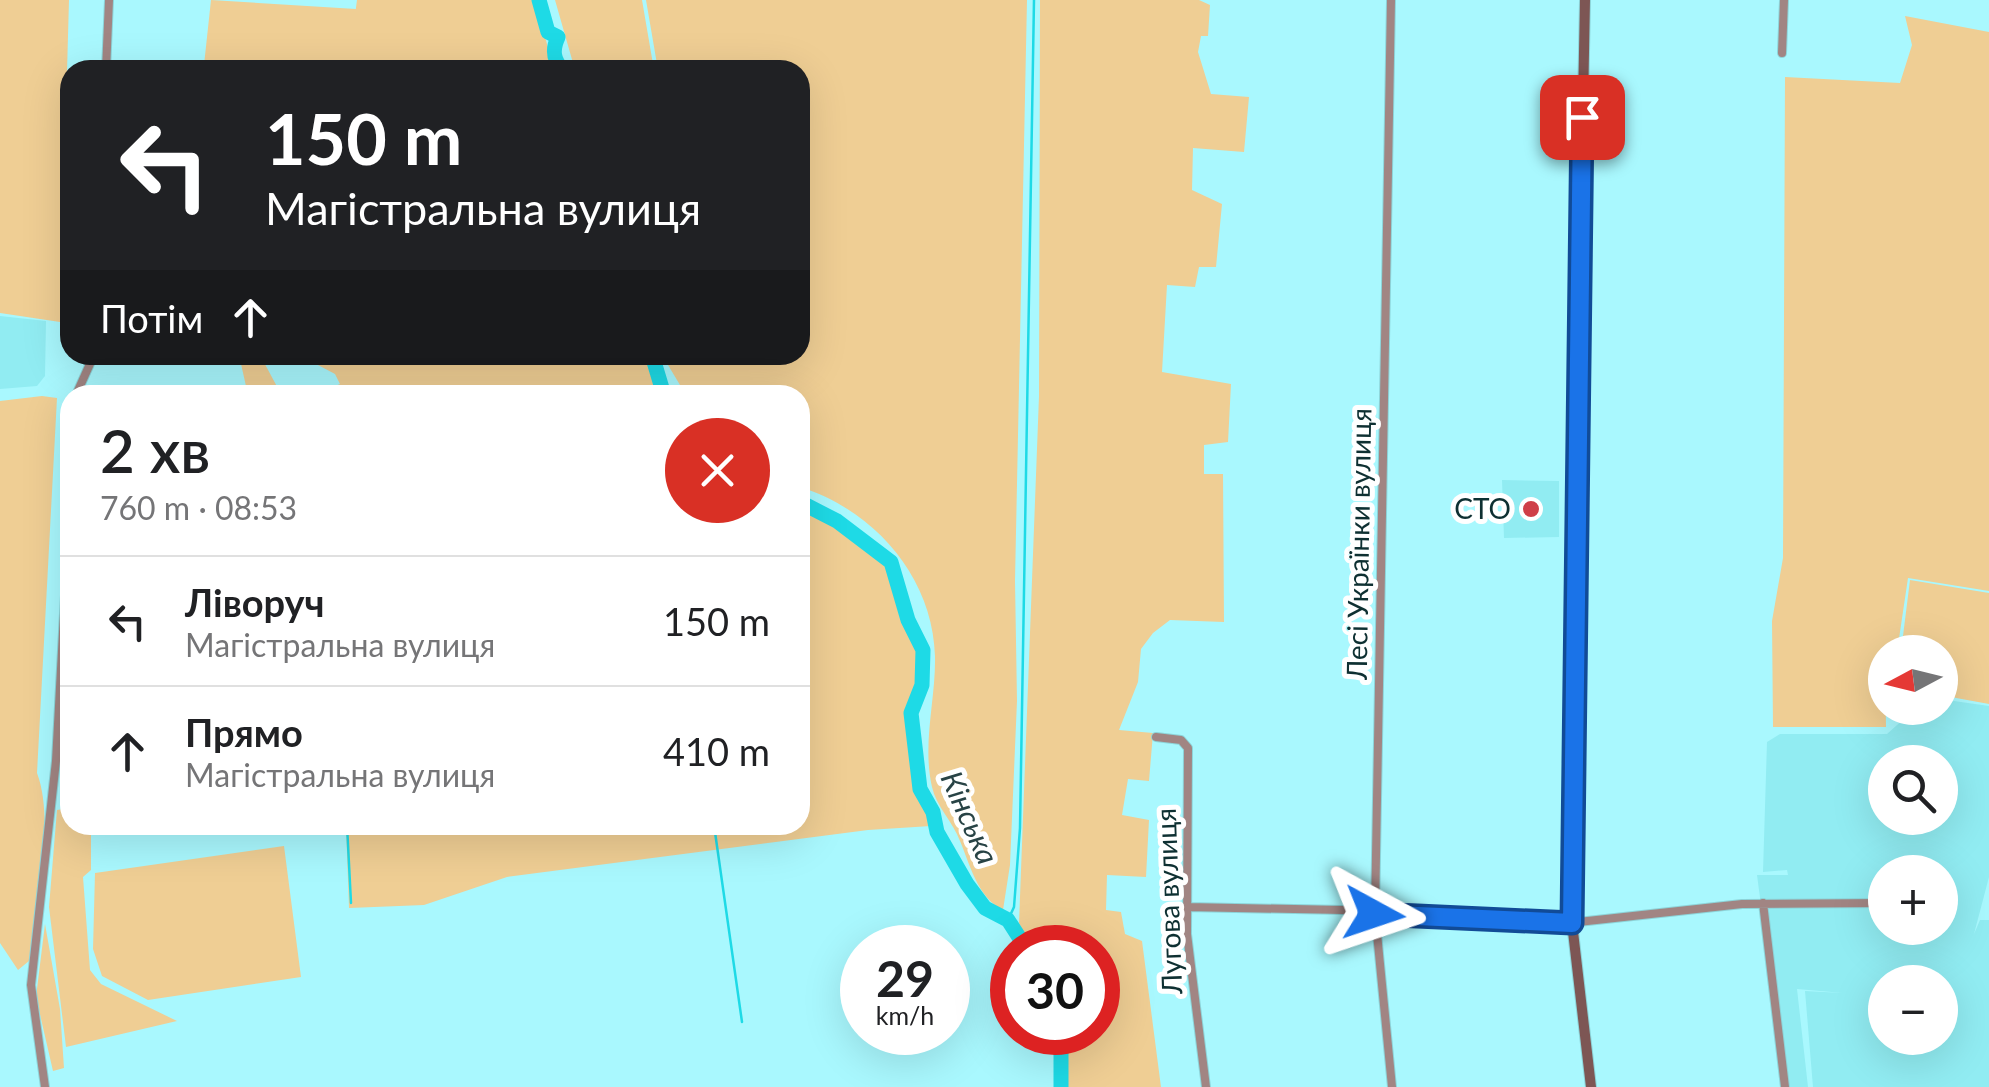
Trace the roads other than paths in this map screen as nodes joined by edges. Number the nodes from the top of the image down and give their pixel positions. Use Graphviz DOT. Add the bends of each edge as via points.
graph roads {
  1 [pos="109,0"];
  2 [pos="1391,0"];
  3 [pos="1585,0"];
  4 [pos="1784,0"];
  5 [pos="1782,53"];
  6 [pos="106,60"];
  7 [pos="60,687"];
  8 [pos="1156,737"];
  9 [pos="1868,903"];
  10 [pos="1764,904"];
  11 [pos="1187,908"];
  12 [pos="1374,914"];
  13 [pos="1572,923"];
  14 [pos="45,1087"];
  15 [pos="1206,1087"];
  16 [pos="1392,1087"];
  17 [pos="1591,1087"];
  18 [pos="1785,1087"];
  1 -- 6 [label="street"];
  2 -- 12 [label="street, Лесі Українки вулиця"];
  3 -- 13 [label="main road"];
  4 -- 5 [label="street"];
  7 -- 14 [label="street" via="31,984"];
  8 -- 11 [label="street, Лугова вулиця" via="1181,740 1188,748"];
  9 -- 10 [label="street"];
  10 -- 13 [label="street"];
  10 -- 18 [label="street"];
  11 -- 12 [label="street"];
  11 -- 15 [label="street, Лугова вулиця"];
  12 -- 13 [label="street"];
  12 -- 16 [label="street, Лесі Українки вулиця"];
  13 -- 17 [label="main road"];
}
